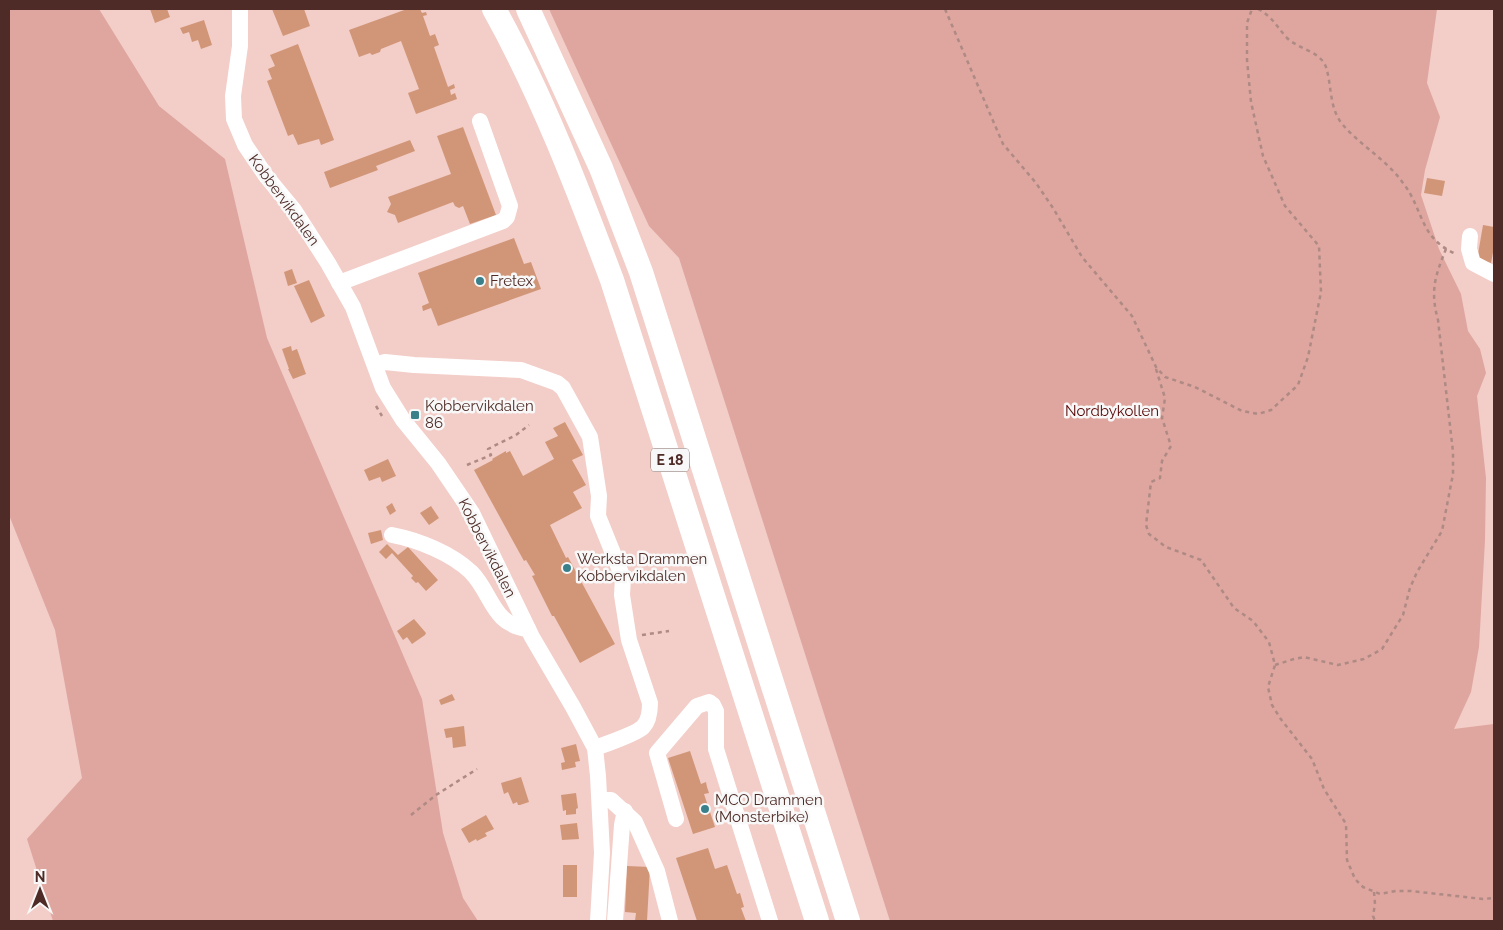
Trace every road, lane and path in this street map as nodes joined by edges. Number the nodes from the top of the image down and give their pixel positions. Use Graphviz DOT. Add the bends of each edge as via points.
graph roads {
  1 [pos="240,9"];
  2 [pos="494,9"];
  3 [pos="528,9"];
  4 [pos="945,9"];
  5 [pos="1252,9"];
  6 [pos="1258,9"];
  7 [pos="480,121"];
  8 [pos="1470,236"];
  9 [pos="1446,249"];
  10 [pos="1473,262"];
  11 [pos="1494,274"];
  12 [pos="339,283"];
  13 [pos="374,365"];
  14 [pos="1156,367"];
  15 [pos="529,426"];
  16 [pos="467,465"];
  17 [pos="392,535"];
  18 [pos="528,629"];
  19 [pos="668,631"];
  20 [pos="638,636"];
  21 [pos="1275,665"];
  22 [pos="595,748"];
  23 [pos="477,769"];
  24 [pos="600,800"];
  25 [pos="625,811"];
  26 [pos="411,815"];
  27 [pos="676,819"];
  28 [pos="1374,892"];
  29 [pos="1494,898"];
  30 [pos="598,921"];
  31 [pos="615,921"];
  32 [pos="670,921"];
  33 [pos="770,921"];
  34 [pos="817,921"];
  35 [pos="848,921"];
  36 [pos="1375,921"];
  1 -- 12 [label="street, Kobbervikdalen" via="240,46 233,96 238,132 252,157 294,210"];
  2 -- 34 [label="highway, E 18" via="565,159 612,280"];
  3 -- 35 [label="highway, E 18" via="601,168 640,272"];
  4 -- 14 [label="path" via="1003,144 1036,183 1082,257 1132,316"];
  5 -- 14 [label="path" via="1247,22 1250,102 1263,156 1285,206 1319,246 1321,292 1308,357 1298,385 1271,410 1258,414 1242,411 1165,377"];
  6 -- 9 [label="path" via="1266,13 1288,38 1317,56 1325,65 1334,109 1341,123 1405,184 1424,224 1435,241"];
  7 -- 12 [label="street" via="510,206 507,217"];
  8 -- 10 [label="street"];
  9 -- 10 [label="path"];
  9 -- 21 [label="path" via="1436,275 1434,304 1453,452 1453,474 1442,531 1417,572 1403,615 1382,649 1364,659 1338,665 1304,657"];
  10 -- 11 [label="street"];
  12 -- 13 [label="street, Kobbervikdalen" via="353,306"];
  13 -- 18 [label="street, Kobbervikdalen" via="394,407 472,513"];
  13 -- 22 [label="street" via="385,362 521,370 563,388 590,437 599,496 598,516 623,578 622,595 629,640 650,704 650,714 643,727"];
  14 -- 21 [label="path" via="1165,398 1162,418 1171,446 1162,461 1160,478 1151,482 1146,525 1149,534 1166,547 1201,560 1234,608 1253,621 1270,642"];
  15 -- 16 [label="path" via="488,449 491,455"];
  17 -- 18 [label="street" via="411,538 456,560 474,577 509,624"];
  18 -- 22 [label="street, Kobbervikdalen"];
  19 -- 20 [label="path"];
  21 -- 28 [label="path" via="1268,687 1272,705 1312,759 1324,789 1346,824 1347,860 1355,879"];
  22 -- 24 [label="street, Kobbervikdalen"];
  23 -- 26 [label="path"];
  24 -- 25 [label="street" via="611,800"];
  24 -- 30 [label="street, Kobbervikdalen" via="602,853"];
  25 -- 31 [label="street"];
  25 -- 32 [label="street" via="635,822 657,870"];
  27 -- 33 [label="street" via="657,753 697,706 709,702 716,710 716,749"];
  28 -- 29 [label="path" via="1411,891"];
  28 -- 36 [label="path"];
}
